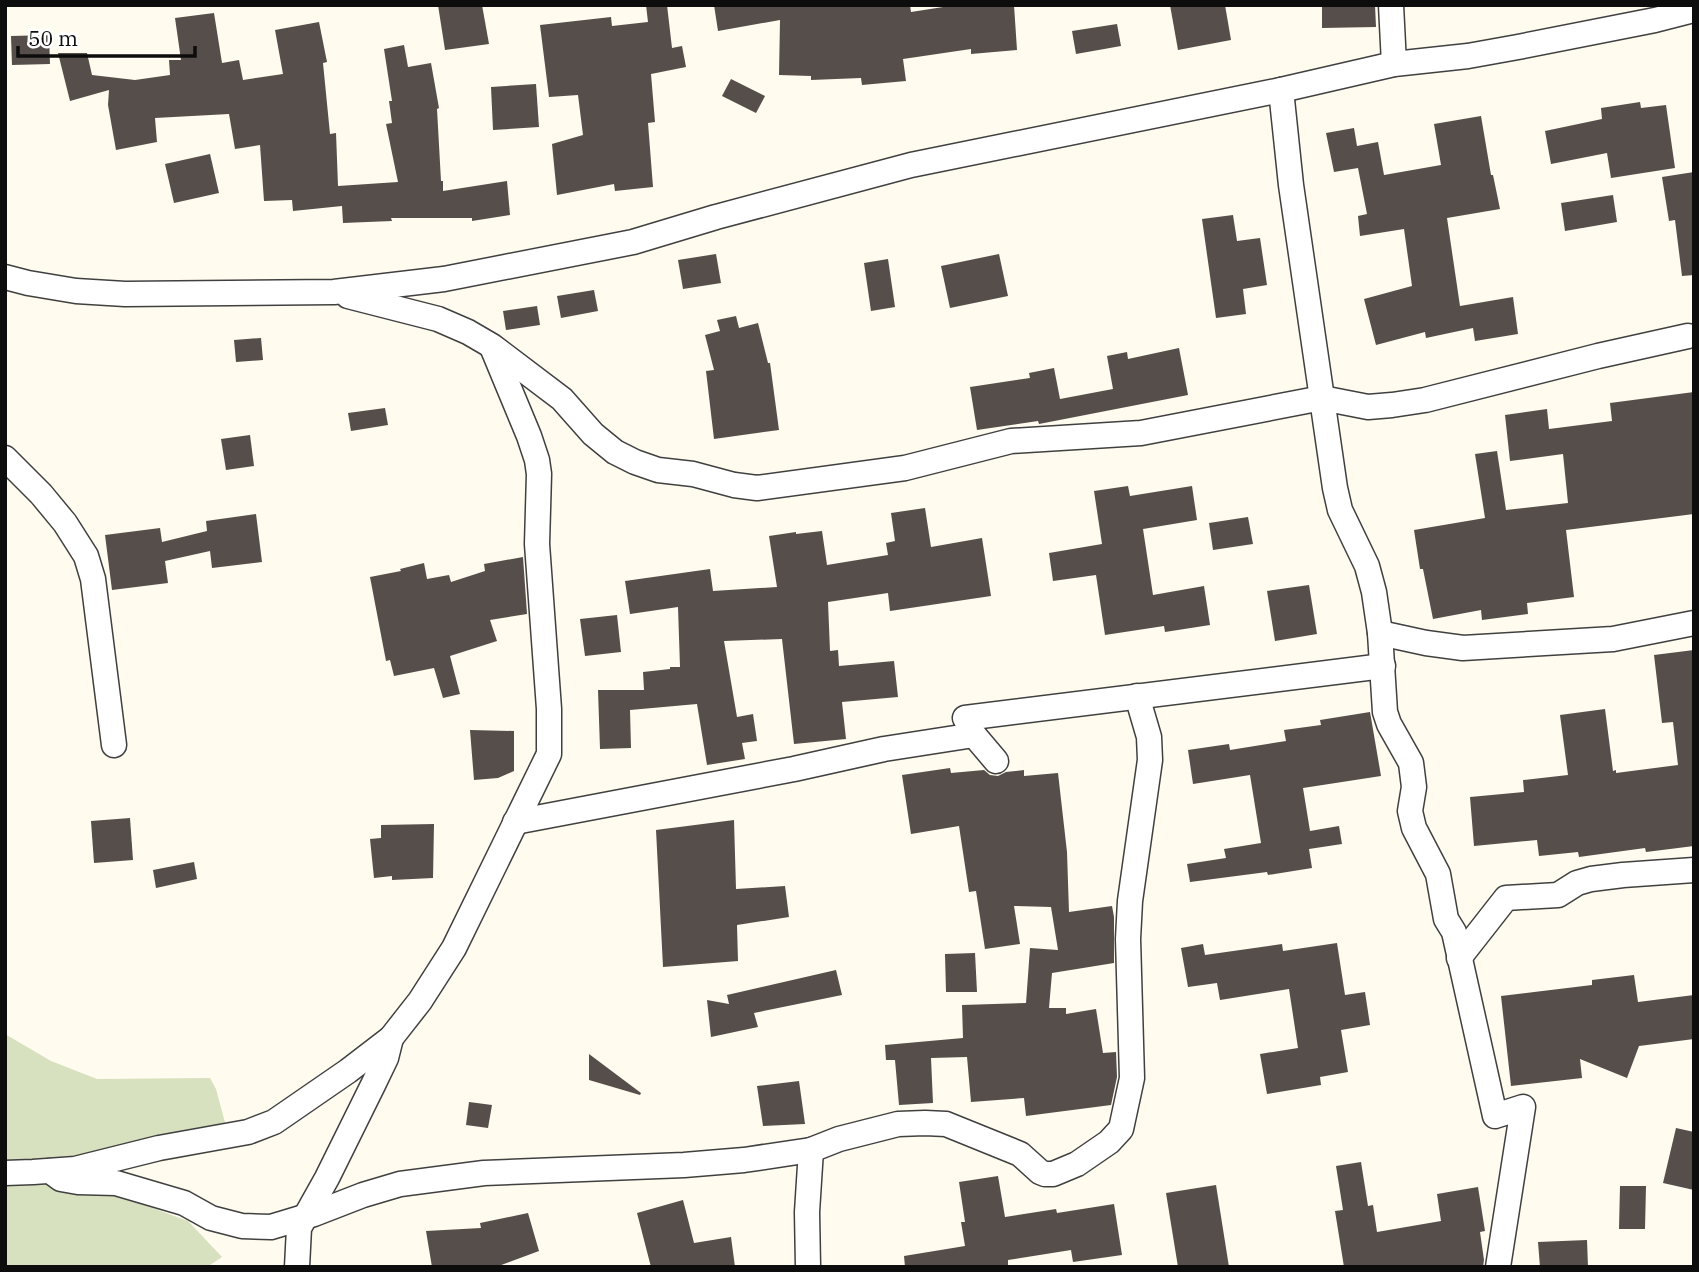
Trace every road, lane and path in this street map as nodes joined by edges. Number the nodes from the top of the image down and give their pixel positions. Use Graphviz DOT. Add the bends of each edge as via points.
graph roads {
  1 [pos="1391,5"];
  2 [pos="1694,10"];
  3 [pos="1394,64"];
  4 [pos="1281,90"];
  5 [pos="5,276"];
  6 [pos="334,292"];
  7 [pos="1688,336"];
  8 [pos="492,346"];
  9 [pos="1322,398"];
  10 [pos="5,458"];
  11 [pos="1694,623"];
  12 [pos="1380,632"];
  13 [pos="1383,666"];
  14 [pos="1138,696"];
  15 [pos="974,735"];
  16 [pos="114,745"];
  17 [pos="996,761"];
  18 [pos="515,822"];
  19 [pos="1694,870"];
  20 [pos="1459,958"];
  21 [pos="391,1038"];
  22 [pos="811,1150"];
  23 [pos="50,1171"];
  24 [pos="5,1173"];
  25 [pos="305,1217"];
  26 [pos="298,1267"];
  27 [pos="808,1267"];
  28 [pos="1498,1267"];
  1 -- 3 [label="street"];
  2 -- 3 [label="street" via="1468,56"];
  3 -- 4 [label="street"];
  4 -- 6 [label="street" via="911,165 633,242 444,279"];
  4 -- 9 [label="street"];
  5 -- 6 [label="street" via="64,289 125,294"];
  6 -- 8 [label="street" via="438,319"];
  7 -- 9 [label="street" via="1425,400 1368,407"];
  8 -- 9 [label="street" via="562,399 615,452 658,470 757,488 905,468 1011,441 1140,433"];
  8 -- 18 [label="street" via="529,436 539,474 537,544 549,754"];
  9 -- 12 [label="street" via="1340,510 1367,566"];
  10 -- 16 [label="street" via="65,523 86,556 99,616"];
  11 -- 12 [label="street" via="1613,639 1463,648"];
  12 -- 13 [label="street"];
  13 -- 14 [label="street"];
  13 -- 20 [label="street" via="1385,712 1414,775 1410,806 1414,828 1438,874"];
  14 -- 15 [label="street" via="965,718"];
  14 -- 22 [label="street" via="1150,760 1130,901 1132,1077 1121,1129 1077,1164 1053,1174 1035,1169 1020,1154 946,1124 898,1124"];
  15 -- 17 [label="street"];
  15 -- 18 [label="street"];
  18 -- 21 [label="street" via="454,947"];
  19 -- 20 [label="street" via="1591,879 1558,895 1506,898"];
  20 -- 28 [label="street" via="1495,1116 1523,1107"];
  21 -- 23 [label="street" via="262,1128"];
  21 -- 25 [label="street" via="386,1058"];
  22 -- 25 [label="street" via="744,1160 484,1173 400,1184"];
  22 -- 27 [label="street"];
  23 -- 24 [label="street"];
  23 -- 25 [label="street" via="61,1179 116,1183 242,1226 271,1227"];
  25 -- 26 [label="street" via="298,1232"];
}
